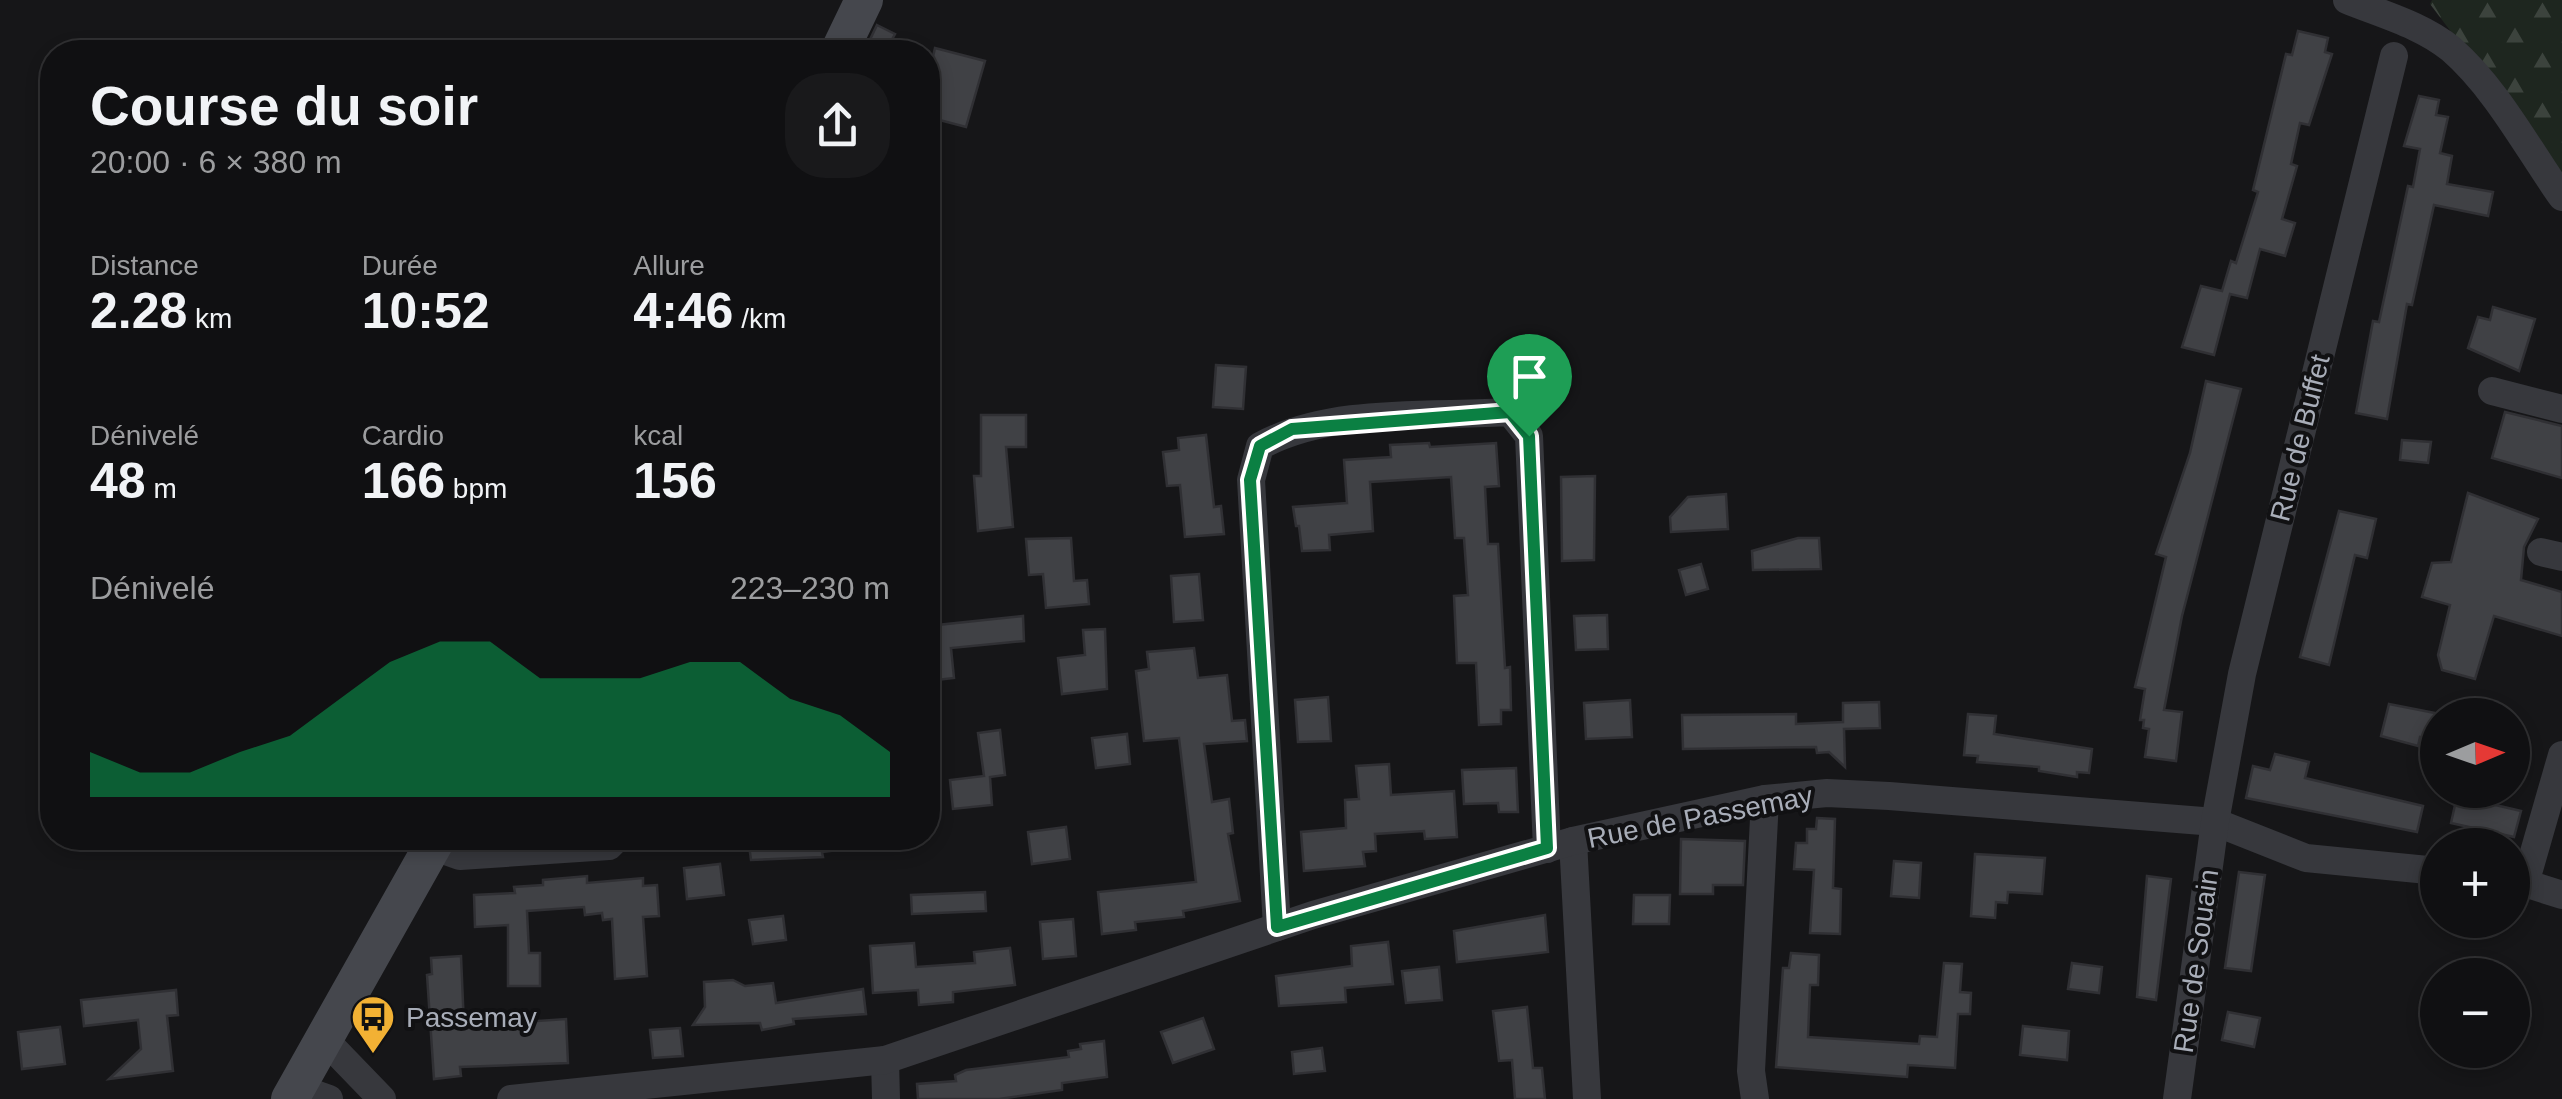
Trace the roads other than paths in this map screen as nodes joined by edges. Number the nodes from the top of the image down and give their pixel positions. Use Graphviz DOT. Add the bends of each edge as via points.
graph roads {
  1 [pos="864,0"];
  2 [pos="2347,0"];
  3 [pos="845,40"];
  4 [pos="2394,56"];
  5 [pos="2562,197"];
  6 [pos="2492,391"];
  7 [pos="2562,409"];
  8 [pos="2562,755"];
  9 [pos="1765,799"];
  10 [pos="2215,822"];
  11 [pos="1560,845"];
  12 [pos="2530,847"];
  13 [pos="430,850"];
  14 [pos="449,850"];
  15 [pos="549,850"];
  16 [pos="2420,869"];
  17 [pos="2530,883"];
  18 [pos="2562,894"];
  19 [pos="1277,927"];
  20 [pos="325,1040"];
  21 [pos="885,1060"];
  22 [pos="306,1095"];
  23 [pos="382,1099"];
  24 [pos="510,1099"];
  25 [pos="886,1099"];
  26 [pos="1587,1099"];
  27 [pos="1754,1099"];
  28 [pos="2177,1099"];
  1 -- 3 [label="main road"];
  2 -- 5 [label="street" via="2450,48"];
  4 -- 10 [label="street, Rue de Buffet" via="2242,674"];
  6 -- 7 [label="street"];
  8 -- 12 [label="street"];
  9 -- 10 [label="street, Rue de Passemay" via="1827,793"];
  9 -- 11 [label="street, Rue de Passemay"];
  9 -- 27 [label="street" via="1750,1071"];
  10 -- 16 [label="street, Rue de Passemay" via="2306,858"];
  10 -- 28 [label="street, Rue de Souain"];
  11 -- 19 [label="street, Rue de Passemay"];
  11 -- 19 [label="street" via="1529,436 1510,412 1292,429 1260,446 1250,480"];
  11 -- 26 [label="street"];
  13 -- 20 [label="main road"];
  14 -- 15 [label="street" via="460,856"];
  17 -- 18 [label="street"];
  19 -- 21 [label="street, Rue de Passemay"];
  20 -- 22 [label="main road"];
  20 -- 23 [label="street"];
  21 -- 24 [label="street, Rue de Passemay"];
  21 -- 25 [label="street"];
}
